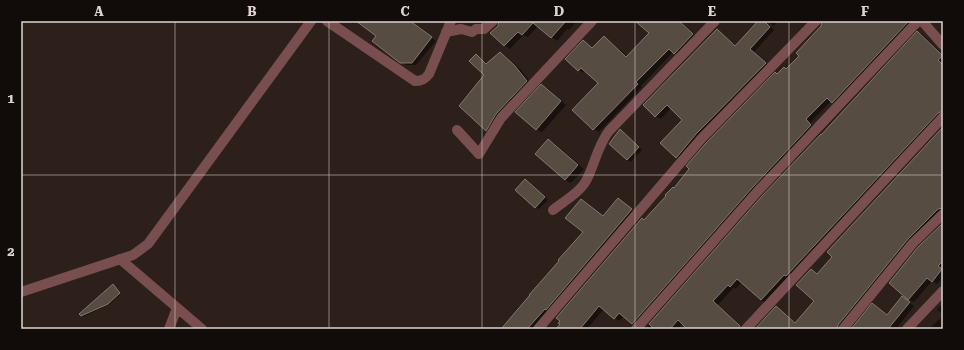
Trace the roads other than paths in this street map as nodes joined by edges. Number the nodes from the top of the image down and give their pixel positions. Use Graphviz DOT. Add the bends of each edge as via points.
graph roads {
  1 [pos="311,21"];
  2 [pos="327,21"];
  3 [pos="451,21"];
  4 [pos="493,21"];
  5 [pos="592,21"];
  6 [pos="715,21"];
  7 [pos="816,21"];
  8 [pos="918,21"];
  9 [pos="922,21"];
  10 [pos="446,32"];
  11 [pos="943,45"];
  12 [pos="943,117"];
  13 [pos="457,130"];
  14 [pos="553,210"];
  15 [pos="943,214"];
  16 [pos="120,259"];
  17 [pos="943,291"];
  18 [pos="21,292"];
  19 [pos="177,308"];
  20 [pos="169,329"];
  21 [pos="202,329"];
  22 [pos="538,329"];
  23 [pos="636,329"];
  24 [pos="746,329"];
  25 [pos="842,329"];
  26 [pos="907,329"];
  1 -- 16 [label="street" via="148,244 133,255"];
  2 -- 10 [label="street" via="415,81 420,81 429,74"];
  3 -- 10 [label="street"];
  4 -- 10 [label="street" via="484,29 472,32 461,29"];
  5 -- 13 [label="street" via="501,118 479,154"];
  6 -- 14 [label="street" via="603,138 587,180"];
  7 -- 22 [label="street" via="701,139"];
  8 -- 23 [label="street" via="757,192"];
  9 -- 11 [label="street"];
  12 -- 24 [label="street"];
  15 -- 25 [label="street" via="913,243"];
  16 -- 18 [label="street"];
  16 -- 19 [label="street"];
  17 -- 26 [label="street"];
  19 -- 20 [label="street"];
  19 -- 21 [label="street"];
}
